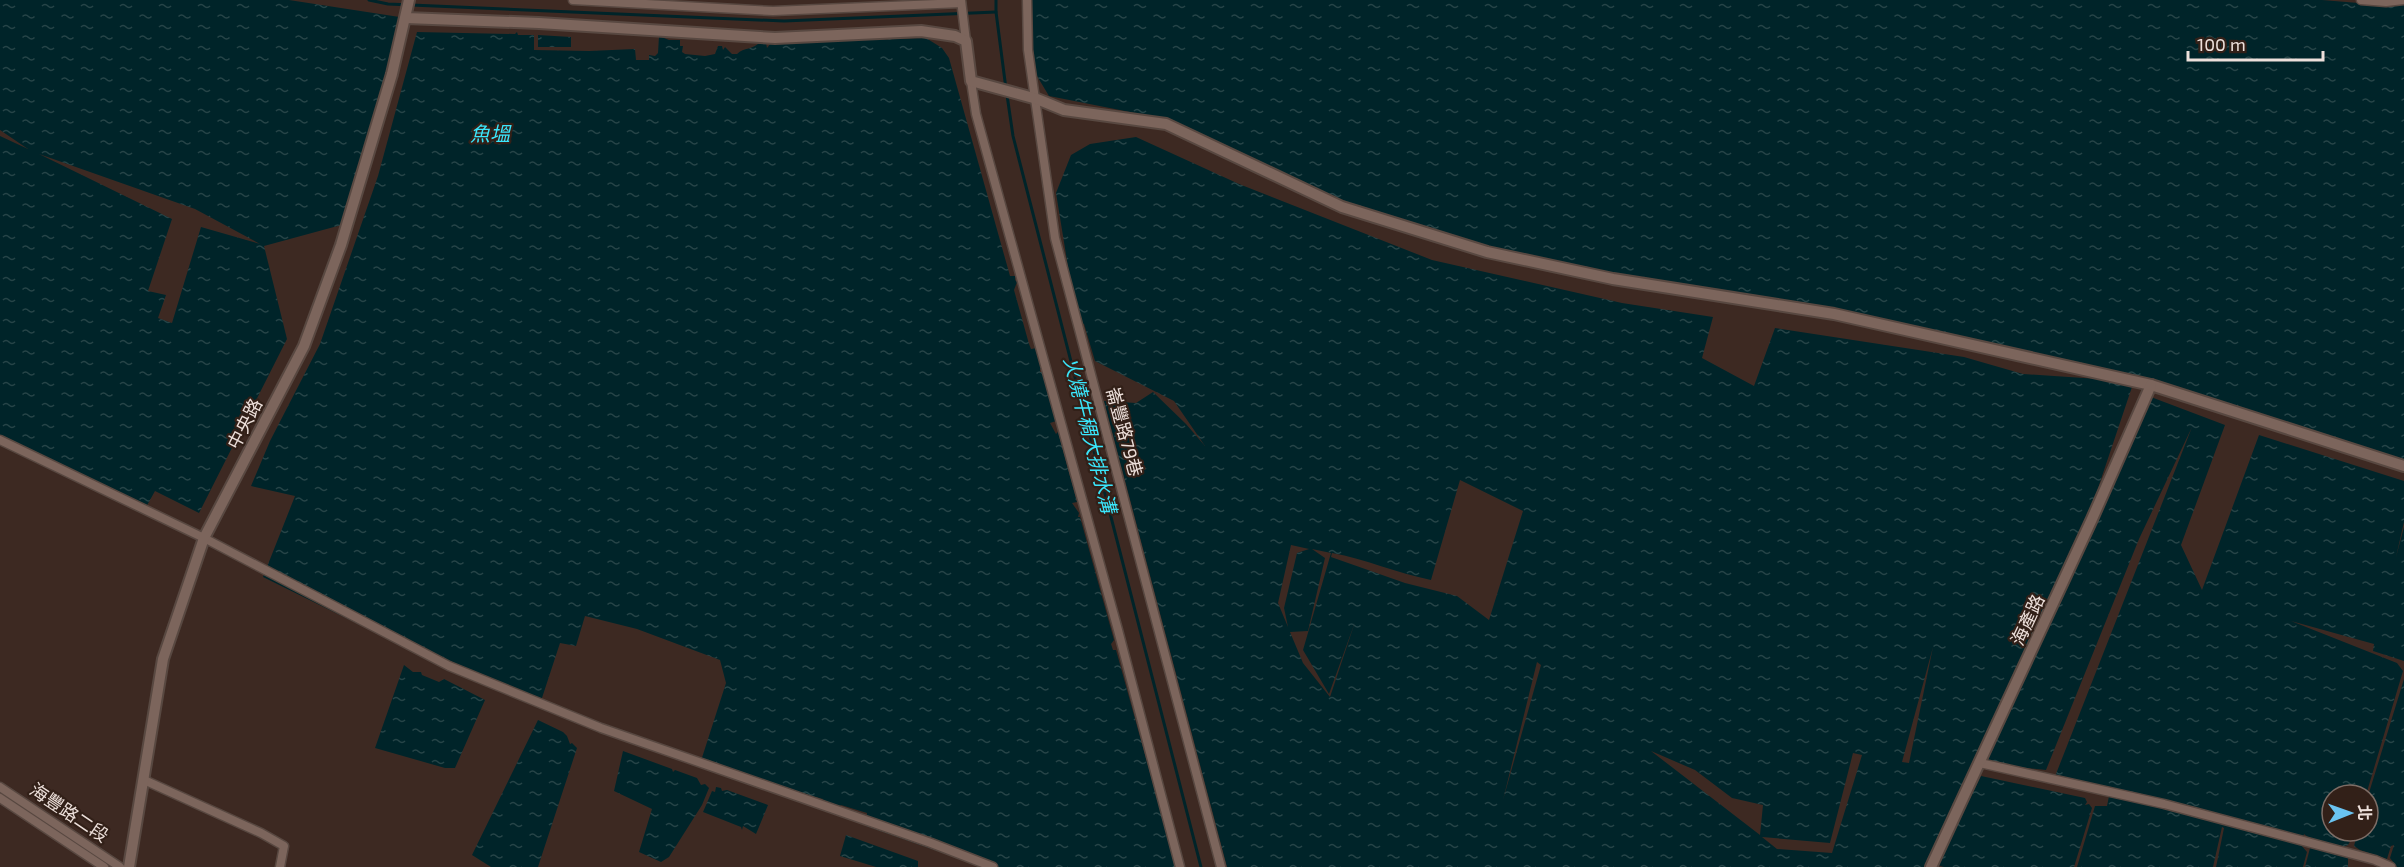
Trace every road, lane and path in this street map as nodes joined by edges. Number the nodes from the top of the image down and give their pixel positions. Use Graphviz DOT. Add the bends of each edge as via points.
graph roads {
  1 [pos="410,0"];
  2 [pos="573,0"];
  3 [pos="1027,0"];
  4 [pos="2361,0"];
  5 [pos="2404,0"];
  6 [pos="961,1"];
  7 [pos="406,18"];
  8 [pos="966,41"];
  9 [pos="970,81"];
  10 [pos="1037,99"];
  11 [pos="2151,385"];
  12 [pos="0,440"];
  13 [pos="2404,466"];
  14 [pos="204,538"];
  15 [pos="1980,764"];
  16 [pos="144,780"];
  17 [pos="0,787"];
  18 [pos="0,798"];
  19 [pos="104,867"];
  20 [pos="120,867"];
  21 [pos="129,867"];
  22 [pos="280,867"];
  23 [pos="993,867"];
  24 [pos="1180,867"];
  25 [pos="1221,867"];
  26 [pos="1932,867"];
  27 [pos="2391,867"];
  1 -- 7 [label="street, 中央路"];
  2 -- 6 [label="street" via="773,11"];
  3 -- 10 [label="street, 崙豐路79巷" via="1028,50"];
  4 -- 5 [label="street"];
  6 -- 8 [label="street"];
  7 -- 8 [label="street" via="775,38 921,31"];
  7 -- 14 [label="street, 中央路" via="341,245 304,346"];
  8 -- 9 [label="street"];
  9 -- 10 [label="street"];
  9 -- 24 [label="street"];
  10 -- 11 [label="street" via="1064,110 1166,124 1342,207 1486,252 1613,279 1834,314"];
  10 -- 25 [label="street, 崙豐路79巷" via="1056,238"];
  11 -- 13 [label="street"];
  11 -- 15 [label="street, 海產路"];
  12 -- 14 [label="street"];
  14 -- 16 [label="street, 中央路" via="164,659"];
  14 -- 23 [label="street" via="449,666 601,728"];
  15 -- 26 [label="street, 海產路"];
  15 -- 27 [label="street" via="2164,804"];
  16 -- 21 [label="street, 中央路"];
  16 -- 22 [label="street" via="284,846"];
  17 -- 20 [label="street, 海豐路二段"];
  18 -- 19 [label="street, 海豐路二段"];
}
